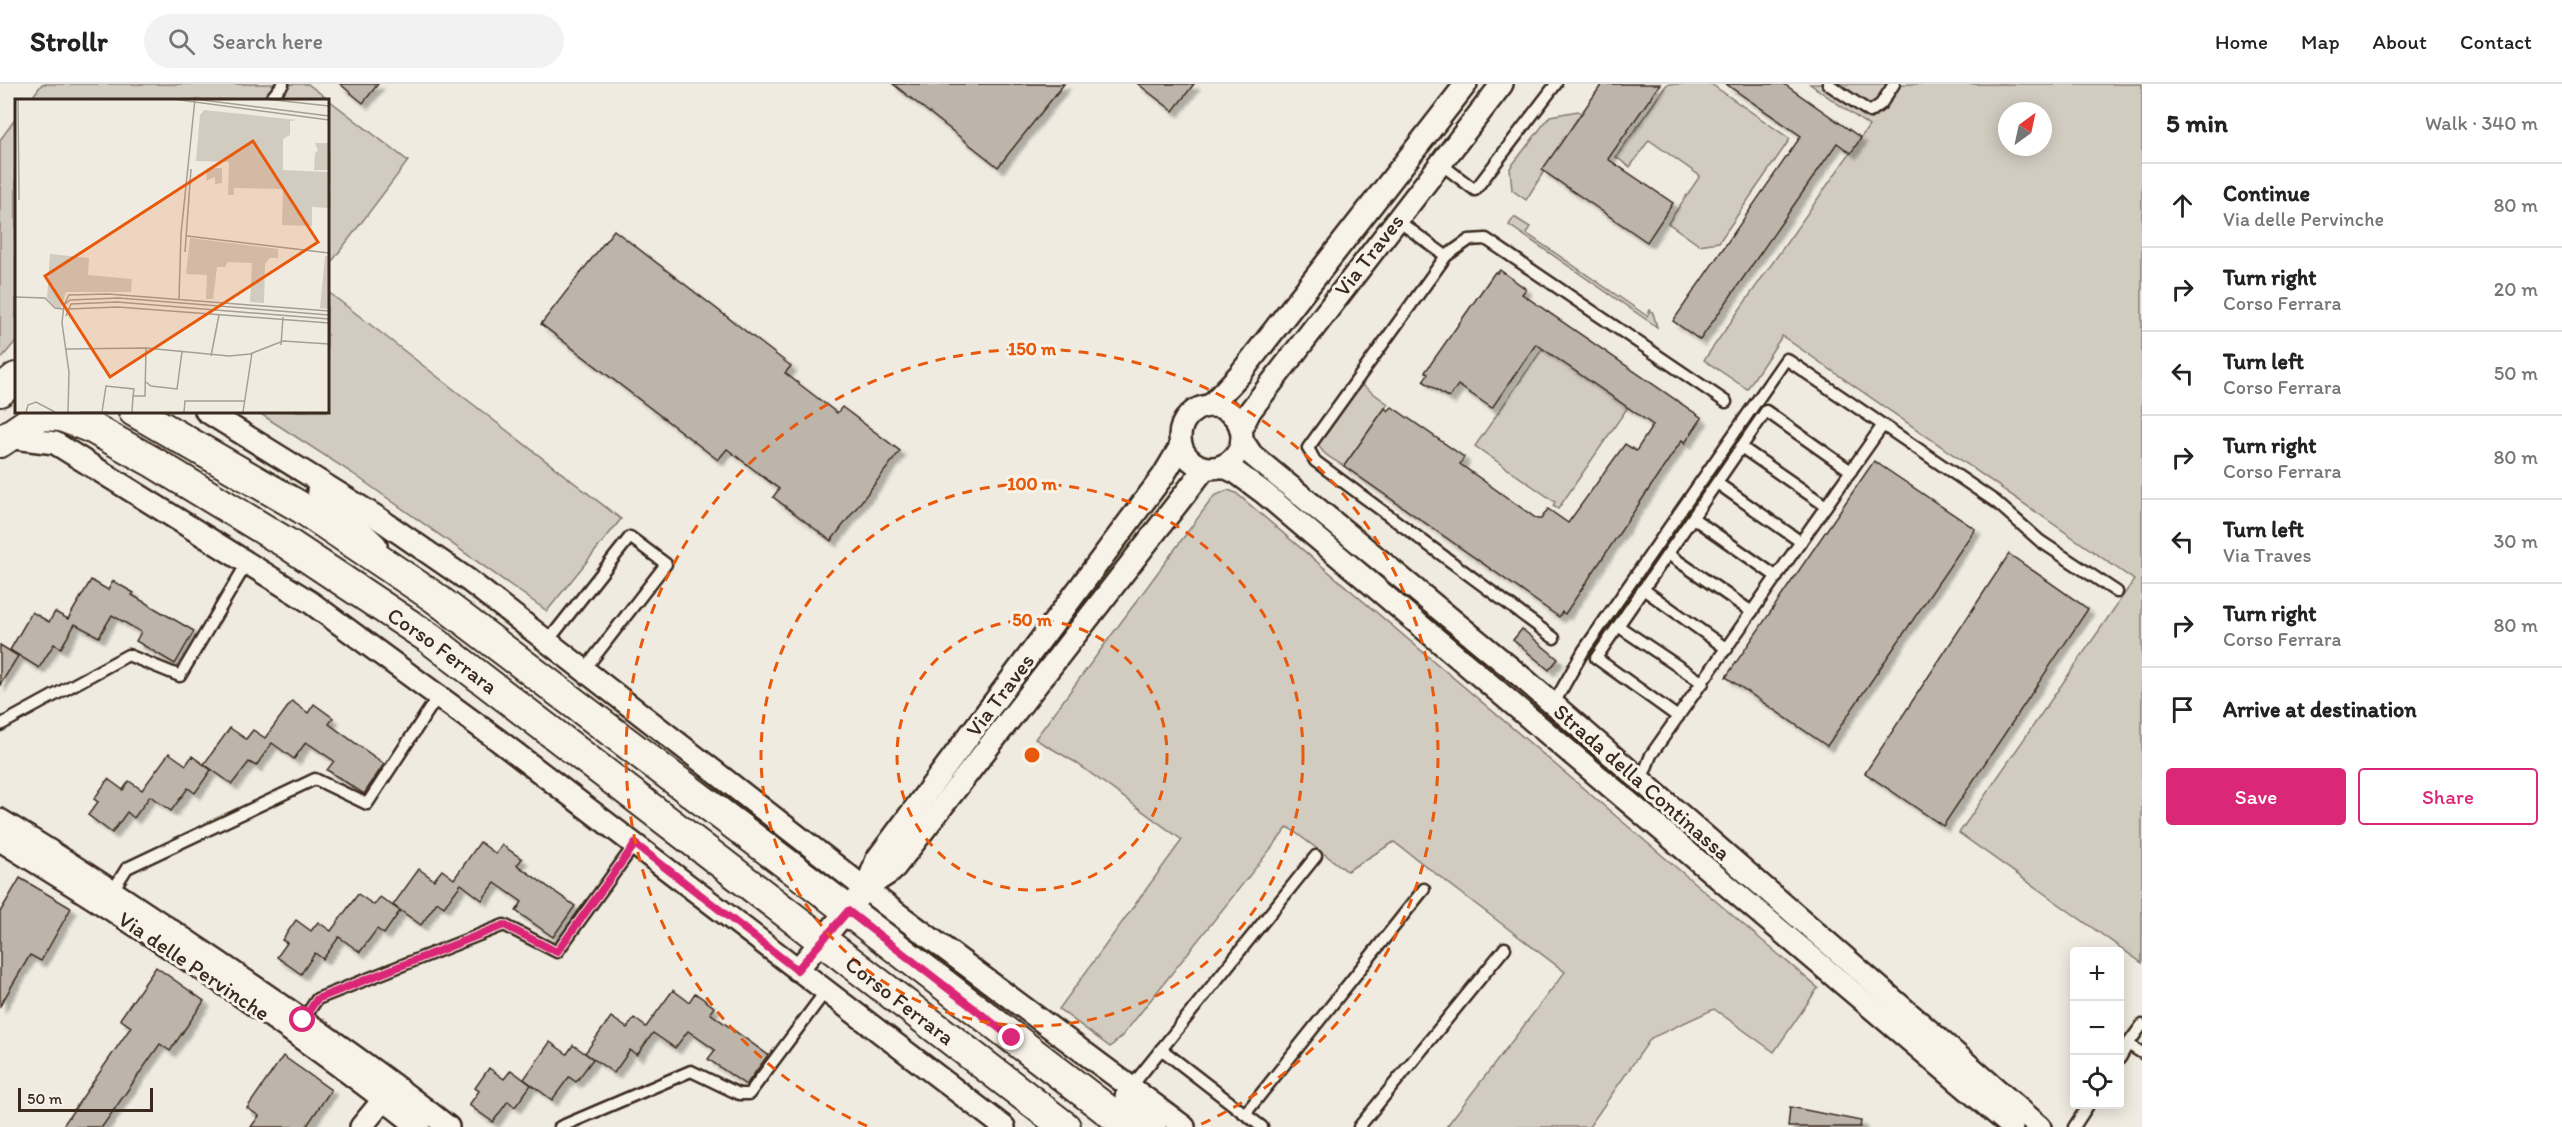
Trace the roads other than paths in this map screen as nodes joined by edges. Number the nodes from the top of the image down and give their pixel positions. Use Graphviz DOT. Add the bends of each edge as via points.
graph roads {
  1 [pos="283,84"];
  2 [pos="1466,84"];
  3 [pos="1502,84"];
  4 [pos="1556,84"];
  5 [pos="1828,84"];
  6 [pos="1894,84"];
  7 [pos="271,99"];
  8 [pos="1441,164"];
  9 [pos="1397,220"];
  10 [pos="1446,256"];
  11 [pos="1726,402"];
  12 [pos="1210,406"];
  13 [pos="136,412"];
  14 [pos="208,412"];
  15 [pos="1883,425"];
  16 [pos="1241,435"];
  17 [pos="3,440"];
  18 [pos="1181,446"];
  19 [pos="1741,447"];
  20 [pos="286,459"];
  21 [pos="1214,467"];
  22 [pos="1851,471"];
  23 [pos="1717,483"];
  24 [pos="1826,506"];
  25 [pos="1693,518"];
  26 [pos="1801,542"];
  27 [pos="1668,554"];
  28 [pos="247,563"];
  29 [pos="1777,577"];
  30 [pos="1643,589"];
  31 [pos="2117,591"];
  32 [pos="434,597"];
  33 [pos="1752,612"];
  34 [pos="1618,626"];
  35 [pos="1554,638"];
  36 [pos="548,641"];
  37 [pos="1727,649"];
  38 [pos="585,669"];
  39 [pos="1703,683"];
  40 [pos="438,696"];
  41 [pos="1553,705"];
  42 [pos="1678,717"];
  43 [pos="0,725"];
  44 [pos="315,779"];
  45 [pos="1641,781"];
  46 [pos="0,820"];
  47 [pos="0,840"];
  48 [pos="635,844"];
  49 [pos="1316,856"];
  50 [pos="1424,889"];
  51 [pos="112,890"];
  52 [pos="857,899"];
  53 [pos="822,939"];
  54 [pos="1505,948"];
  55 [pos="797,970"];
  56 [pos="825,992"];
  57 [pos="303,1020"];
  58 [pos="2142,1025"];
  59 [pos="2128,1044"];
  60 [pos="1161,1049"];
  61 [pos="2142,1053"];
  62 [pos="2122,1055"];
  63 [pos="1092,1058"];
  64 [pos="1131,1087"];
  65 [pos="389,1092"];
  66 [pos="2086,1109"];
  67 [pos="1245,1114"];
  68 [pos="361,1127"];
  69 [pos="419,1127"];
  70 [pos="448,1127"];
  71 [pos="560,1127"];
  72 [pos="1004,1127"];
  73 [pos="1065,1127"];
  74 [pos="1129,1127"];
  75 [pos="1155,1127"];
  76 [pos="1184,1127"];
  77 [pos="1262,1127"];
  78 [pos="1359,1127"];
  79 [pos="2012,1127"];
  80 [pos="2040,1127"];
  81 [pos="2074,1127"];
  1 -- 7 [label="lane"];
  2 -- 12 [label="street, Via Traves" via="1240,374"];
  3 -- 8 [label="street, Via Traves"];
  4 -- 8 [label="lane" via="1475,190"];
  5 -- 6 [label="lane" via="1870,112 1881,104"];
  8 -- 9 [label="street, Via Traves"];
  9 -- 10 [label="lane"];
  9 -- 16 [label="street, Via Traves" via="1250,411"];
  10 -- 11 [label="lane" via="1469,240 1486,239"];
  10 -- 35 [label="lane" via="1308,448 1315,461"];
  12 -- 16 [label="street" via="1229,412"];
  12 -- 18 [label="street" via="1186,418"];
  13 -- 32 [label="main road, Corso Ferrara" via="302,508"];
  14 -- 20 [label="street, Corso Ferrara"];
  15 -- 22 [label="lane"];
  15 -- 31 [label="lane" via="1996,502 2040,541"];
  15 -- 41 [label="lane" via="1786,359 1584,650"];
  16 -- 21 [label="street" via="1236,455"];
  16 -- 41 [label="street, Strada della Continassa" via="1252,455"];
  17 -- 28 [label="street, Corso Ferrara" via="55,442"];
  17 -- 53 [label="main road, Corso Ferrara" via="39,415 61,416 92,428 185,481 429,638"];
  18 -- 21 [label="street" via="1190,460"];
  18 -- 52 [label="street, Via Traves" via="1163,476 877,859"];
  19 -- 22 [label="lane" via="1766,411"];
  19 -- 23 [label="lane"];
  19 -- 24 [label="lane"];
  20 -- 32 [label="street, Corso Ferrara"];
  20 -- 36 [label="street, Corso Ferrara" via="412,541"];
  21 -- 52 [label="street, Via Traves" via="892,871"];
  21 -- 79 [label="street, Strada della Continassa" via="1237,473 1273,501"];
  22 -- 24 [label="lane"];
  23 -- 25 [label="lane"];
  23 -- 26 [label="lane"];
  24 -- 26 [label="lane"];
  25 -- 27 [label="lane"];
  25 -- 29 [label="lane"];
  26 -- 29 [label="lane"];
  27 -- 30 [label="lane"];
  27 -- 33 [label="lane"];
  28 -- 40 [label="street, Corso Ferrara" via="310,602"];
  28 -- 43 [label="lane" via="180,676 128,655"];
  29 -- 33 [label="lane"];
  30 -- 34 [label="lane"];
  30 -- 37 [label="lane"];
  32 -- 52 [label="main road, Corso Ferrara"];
  33 -- 37 [label="lane"];
  34 -- 39 [label="lane"];
  34 -- 42 [label="lane" via="1596,658"];
  36 -- 38 [label="street, Corso Ferrara"];
  36 -- 38 [label="lane" via="630,537 639,543 666,564"];
  37 -- 39 [label="lane"];
  38 -- 52 [label="street, Corso Ferrara"];
  39 -- 42 [label="lane"];
  40 -- 44 [label="lane, Corso Ferrara" via="367,804"];
  40 -- 48 [label="street, Corso Ferrara"];
  41 -- 45 [label="street, Strada della Continassa"];
  42 -- 45 [label="lane" via="1652,755"];
  44 -- 51 [label="lane, Via delle Pervinche" via="127,868"];
  45 -- 80 [label="street, Strada della Continassa"];
  46 -- 51 [label="street, Via delle Pervinche"];
  47 -- 65 [label="street, Via delle Pervinche"];
  48 -- 55 [label="street, Corso Ferrara"];
  48 -- 57 [label="lane, Via delle Pervinche" via="557,952 504,925 317,999"];
  49 -- 60 [label="lane"];
  50 -- 67 [label="lane"];
  51 -- 57 [label="street, Via delle Pervinche"];
  52 -- 53 [label="street, Via Traves"];
  52 -- 63 [label="street, Corso Ferrara"];
  52 -- 74 [label="main road, Corso Ferrara"];
  53 -- 55 [label="street, Via Traves"];
  53 -- 73 [label="main road, Corso Ferrara"];
  54 -- 78 [label="lane"];
  55 -- 56 [label="street, Corso Ferrara"];
  56 -- 71 [label="lane, Corso Ferrara" via="749,1094 739,1094 691,1071"];
  56 -- 72 [label="street, Corso Ferrara"];
  57 -- 65 [label="street, Via delle Pervinche"];
  58 -- 59 [label="lane"];
  59 -- 61 [label="lane"];
  59 -- 62 [label="lane"];
  60 -- 64 [label="lane"];
  60 -- 67 [label="lane"];
  63 -- 64 [label="street, Corso Ferrara"];
  63 -- 75 [label="street, Corso Ferrara"];
  64 -- 76 [label="street, Corso Ferrara"];
  65 -- 68 [label="street"];
  65 -- 69 [label="street, Via delle Pervinche"];
  65 -- 70 [label="street, Via delle Pervinche"];
  66 -- 81 [label="lane"];
  67 -- 77 [label="lane"];
}
